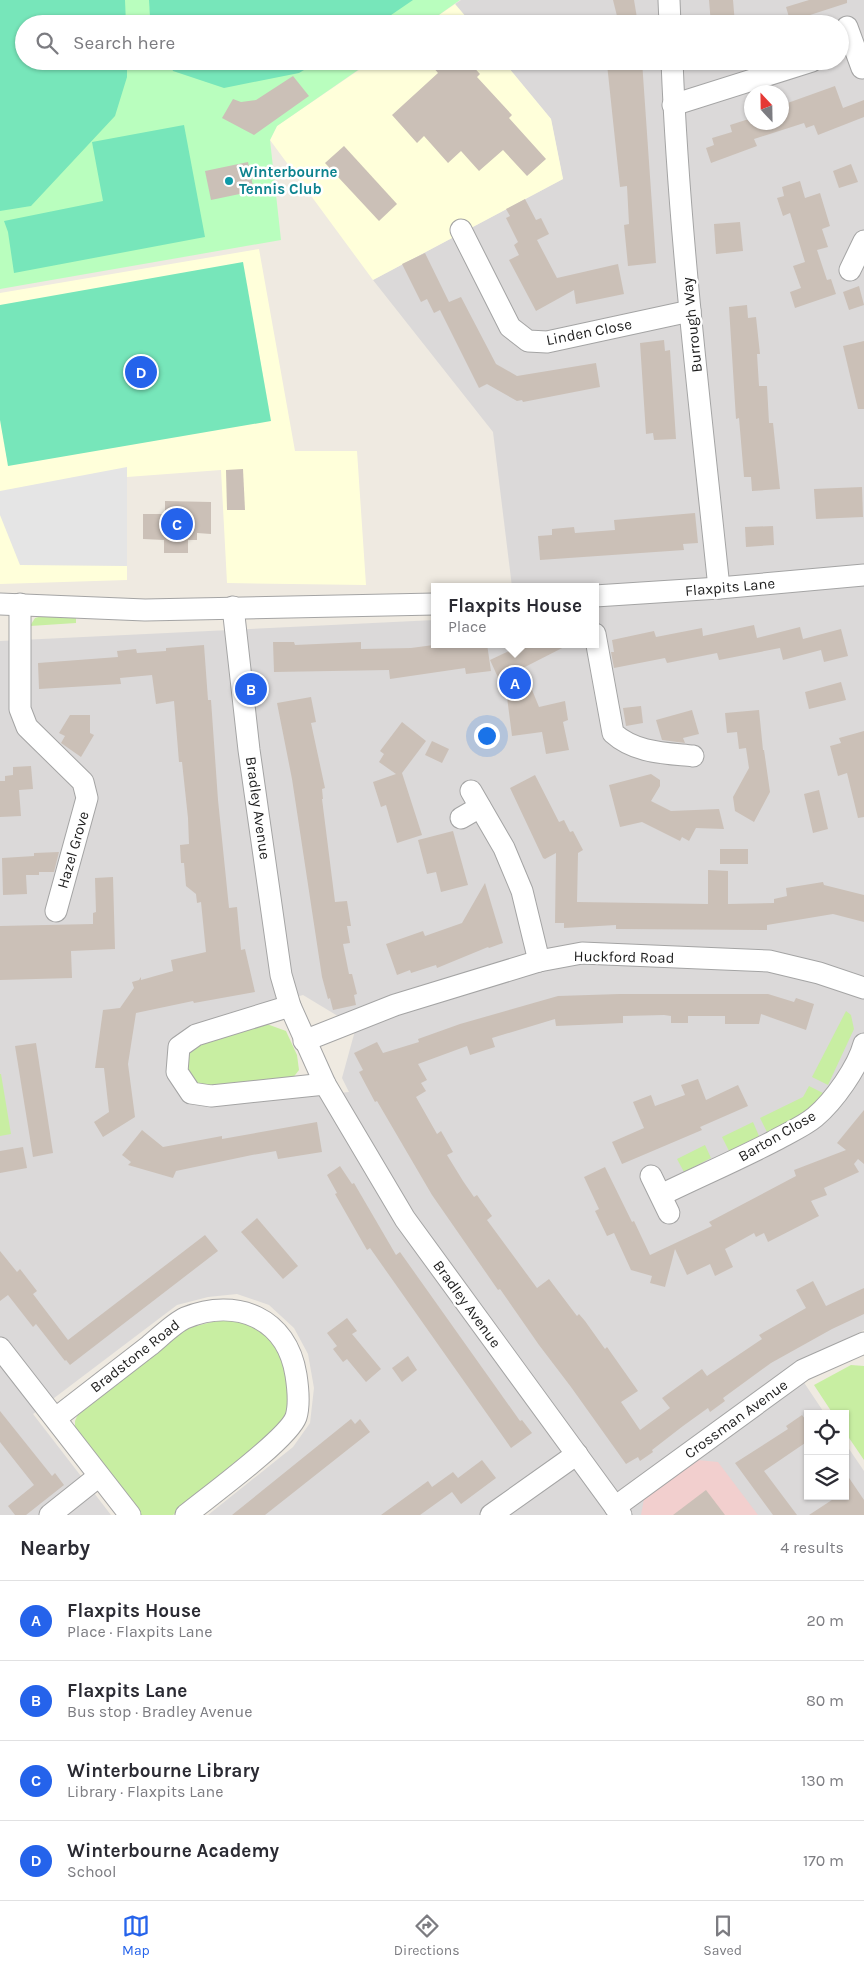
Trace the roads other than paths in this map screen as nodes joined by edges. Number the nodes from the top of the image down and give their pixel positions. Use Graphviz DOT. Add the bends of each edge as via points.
graph roads {
  1 [pos="669,0"];
  2 [pos="670,15"];
  3 [pos="849,52"];
  4 [pos="862,68"];
  5 [pos="672,70"];
  6 [pos="784,70"];
  7 [pos="673,105"];
  8 [pos="461,230"];
  9 [pos="864,241"];
  10 [pos="850,270"];
  11 [pos="690,311"];
  12 [pos="864,575"];
  13 [pos="719,588"];
  14 [pos="599,596"];
  15 [pos="10,604"];
  16 [pos="431,604"];
  17 [pos="233,608"];
  18 [pos="598,648"];
  19 [pos="693,756"];
  20 [pos="462,818"];
  21 [pos="56,911"];
  22 [pos="539,961"];
  23 [pos="864,988"];
  24 [pos="290,1006"];
  25 [pos="304,1041"];
  26 [pos="864,1044"];
  27 [pos="325,1084"];
  28 [pos="651,1176"];
  29 [pos="864,1342"];
  30 [pos="0,1348"];
  31 [pos="56,1418"];
  32 [pos="576,1454"];
  33 [pos="99,1476"];
  34 [pos="618,1511"];
  35 [pos="50,1515"];
  36 [pos="130,1515"];
  37 [pos="186,1515"];
  38 [pos="491,1515"];
  1 -- 2 [label="street"];
  3 -- 4 [label="street"];
  5 -- 7 [label="street, Burrough Way"];
  6 -- 7 [label="street"];
  7 -- 11 [label="street, Burrough Way"];
  8 -- 11 [label="street, Linden Close" via="510,327 528,341 547,342"];
  9 -- 10 [label="street"];
  11 -- 13 [label="street, Burrough Way"];
  12 -- 13 [label="street, Flaxpits Lane"];
  13 -- 14 [label="street, Flaxpits Lane"];
  15 -- 17 [label="street" via="145,610"];
  15 -- 21 [label="street, Hazel Grove" via="20,709 28,727 83,782 87,798"];
  16 -- 17 [label="street"];
  17 -- 24 [label="street, Bradley Avenue" via="281,974"];
  18 -- 19 [label="street" via="613,733 624,742 653,752"];
  20 -- 22 [label="street" via="476,799 504,848 522,891"];
  22 -- 23 [label="street, Huckford Road" via="582,954 769,960"];
  22 -- 25 [label="street, Huckford Road" via="395,1005"];
  24 -- 25 [label="street, Bradley Avenue"];
  24 -- 27 [label="street" via="196,1035 179,1047 177,1072 191,1093 211,1096"];
  25 -- 27 [label="street, Bradley Avenue"];
  26 -- 28 [label="street, Barton Close" via="846,1079 814,1118 665,1204"];
  27 -- 32 [label="street, Bradley Avenue" via="405,1220"];
  29 -- 34 [label="street, Crossman Avenue" via="804,1370"];
  30 -- 31 [label="street"];
  31 -- 33 [label="street"];
  31 -- 37 [label="street, Bradstone Road" via="184,1318 235,1310 261,1318 282,1338 294,1359 299,1389 296,1417 282,1437"];
  32 -- 34 [label="street, Bradley Avenue"];
  32 -- 38 [label="street"];
  33 -- 35 [label="street"];
  33 -- 36 [label="street"];
}
